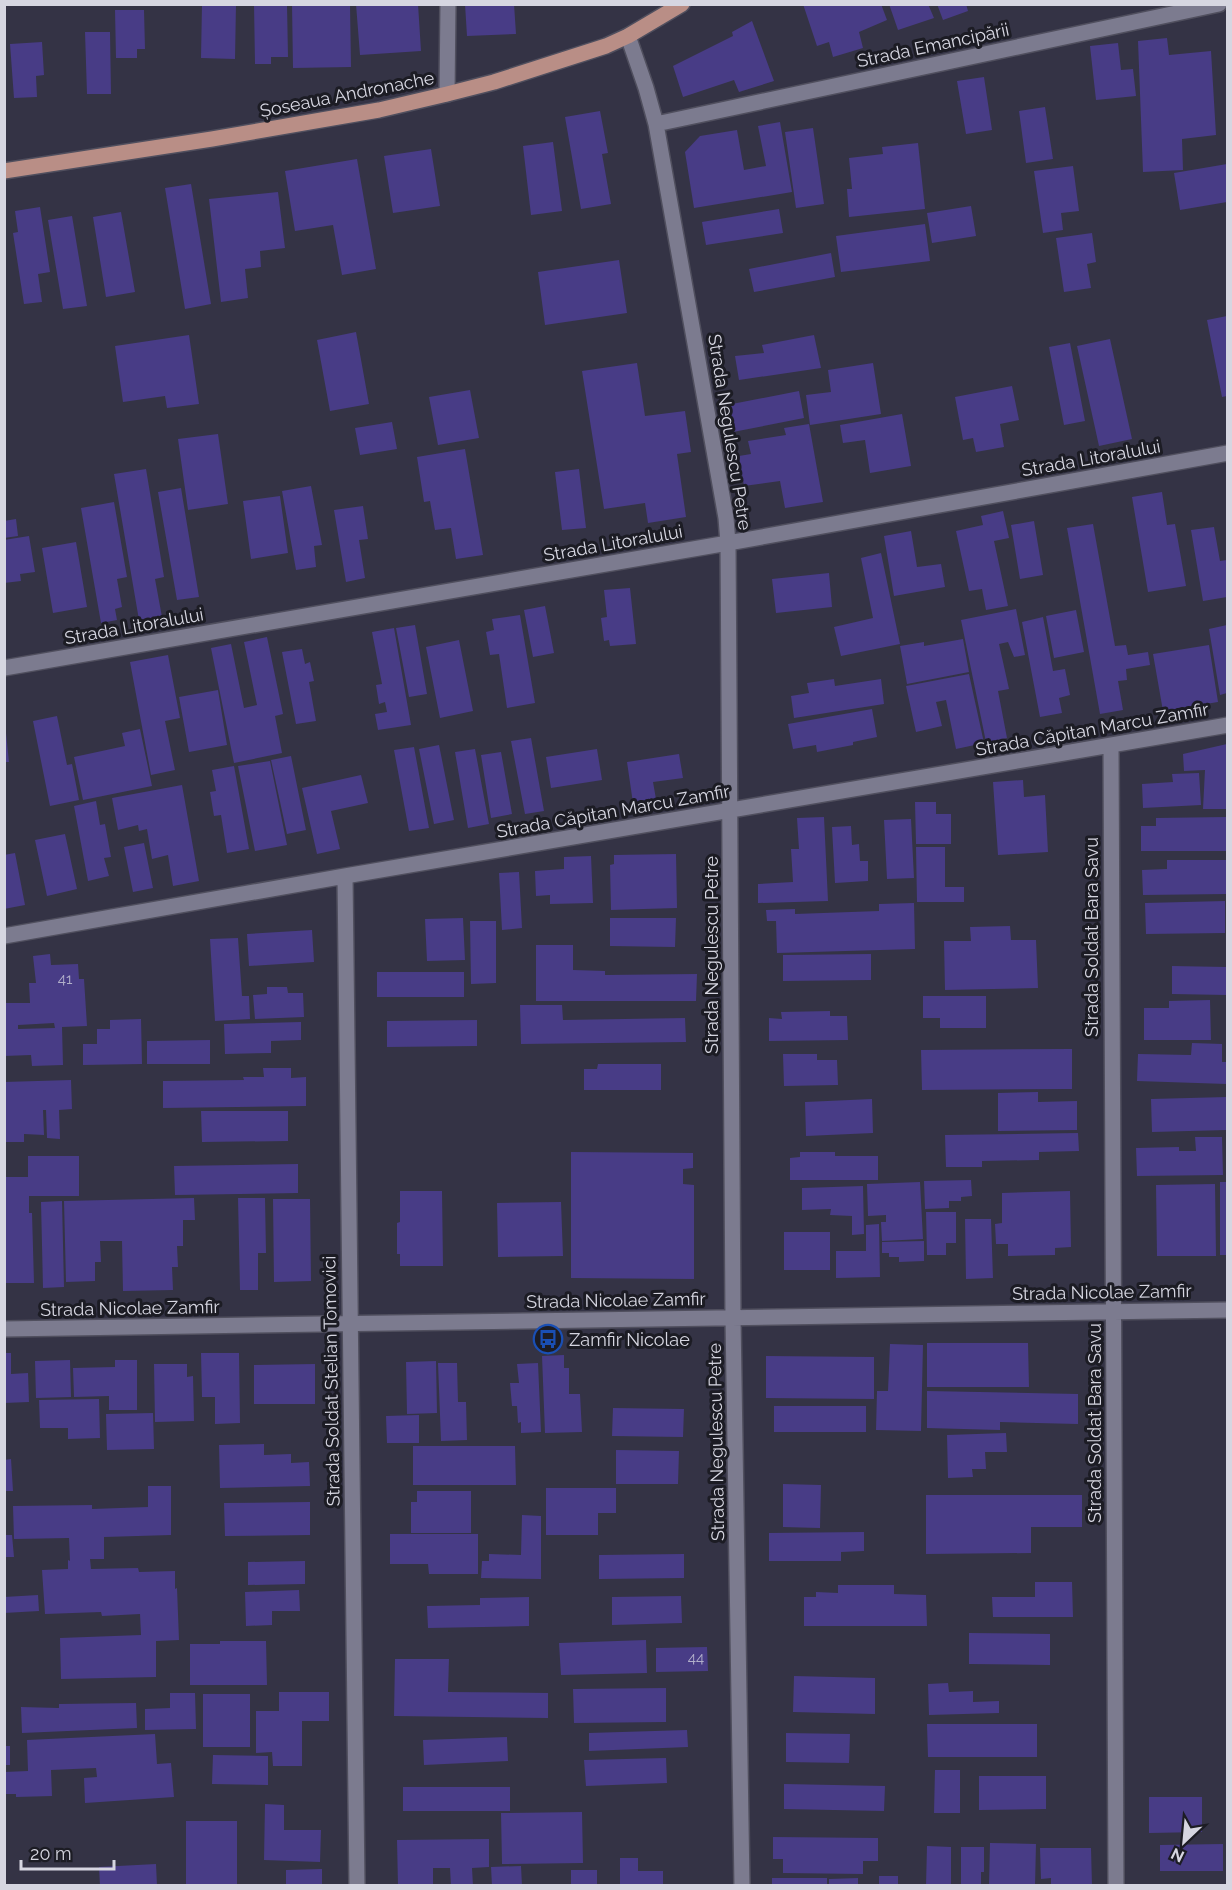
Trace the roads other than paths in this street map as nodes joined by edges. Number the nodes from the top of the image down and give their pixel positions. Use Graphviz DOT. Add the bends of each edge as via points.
graph roads {
  1 [pos="448,4"];
  2 [pos="682,4"];
  3 [pos="1219,4"];
  4 [pos="628,36"];
  5 [pos="447,94"];
  6 [pos="656,124"];
  7 [pos="4,171"];
  8 [pos="1227,453"];
  9 [pos="728,543"];
  10 [pos="4,668"];
  11 [pos="1227,725"];
  12 [pos="1111,745"];
  13 [pos="730,811"];
  14 [pos="345,876"];
  15 [pos="4,936"];
  16 [pos="1227,1310"];
  17 [pos="1113,1312"];
  18 [pos="733,1318"];
  19 [pos="350,1324"];
  20 [pos="4,1329"];
  21 [pos="357,1886"];
  22 [pos="742,1886"];
  23 [pos="1116,1886"];
  1 -- 5 [label="street"];
  2 -- 4 [label="main road, Șoseaua Andronache"];
  3 -- 6 [label="street, Strada Emancipării"];
  4 -- 5 [label="main road, Șoseaua Andronache" via="583,54"];
  4 -- 6 [label="street, Strada Negulescu Petre"];
  5 -- 7 [label="main road, Șoseaua Andronache" via="357,114"];
  6 -- 9 [label="street, Strada Negulescu Petre"];
  8 -- 9 [label="street, Strada Litoralului"];
  9 -- 10 [label="street, Strada Litoralului"];
  9 -- 13 [label="street, Strada Negulescu Petre"];
  11 -- 12 [label="street, Strada Căpitan Marcu Zamfir"];
  12 -- 13 [label="street, Strada Căpitan Marcu Zamfir"];
  12 -- 17 [label="street, Strada Soldat Bara Savu"];
  13 -- 14 [label="street, Strada Căpitan Marcu Zamfir"];
  13 -- 18 [label="street, Strada Negulescu Petre"];
  14 -- 15 [label="street, Strada Căpitan Marcu Zamfir"];
  14 -- 19 [label="street, Strada Soldat Stelian Tomovici"];
  16 -- 17 [label="street, Strada Nicolae Zamfir"];
  17 -- 18 [label="street, Strada Nicolae Zamfir"];
  17 -- 23 [label="street, Strada Soldat Bara Savu"];
  18 -- 19 [label="street, Strada Nicolae Zamfir"];
  18 -- 22 [label="street, Strada Negulescu Petre"];
  19 -- 20 [label="street, Strada Nicolae Zamfir"];
  19 -- 21 [label="street, Strada Soldat Stelian Tomovici"];
}
